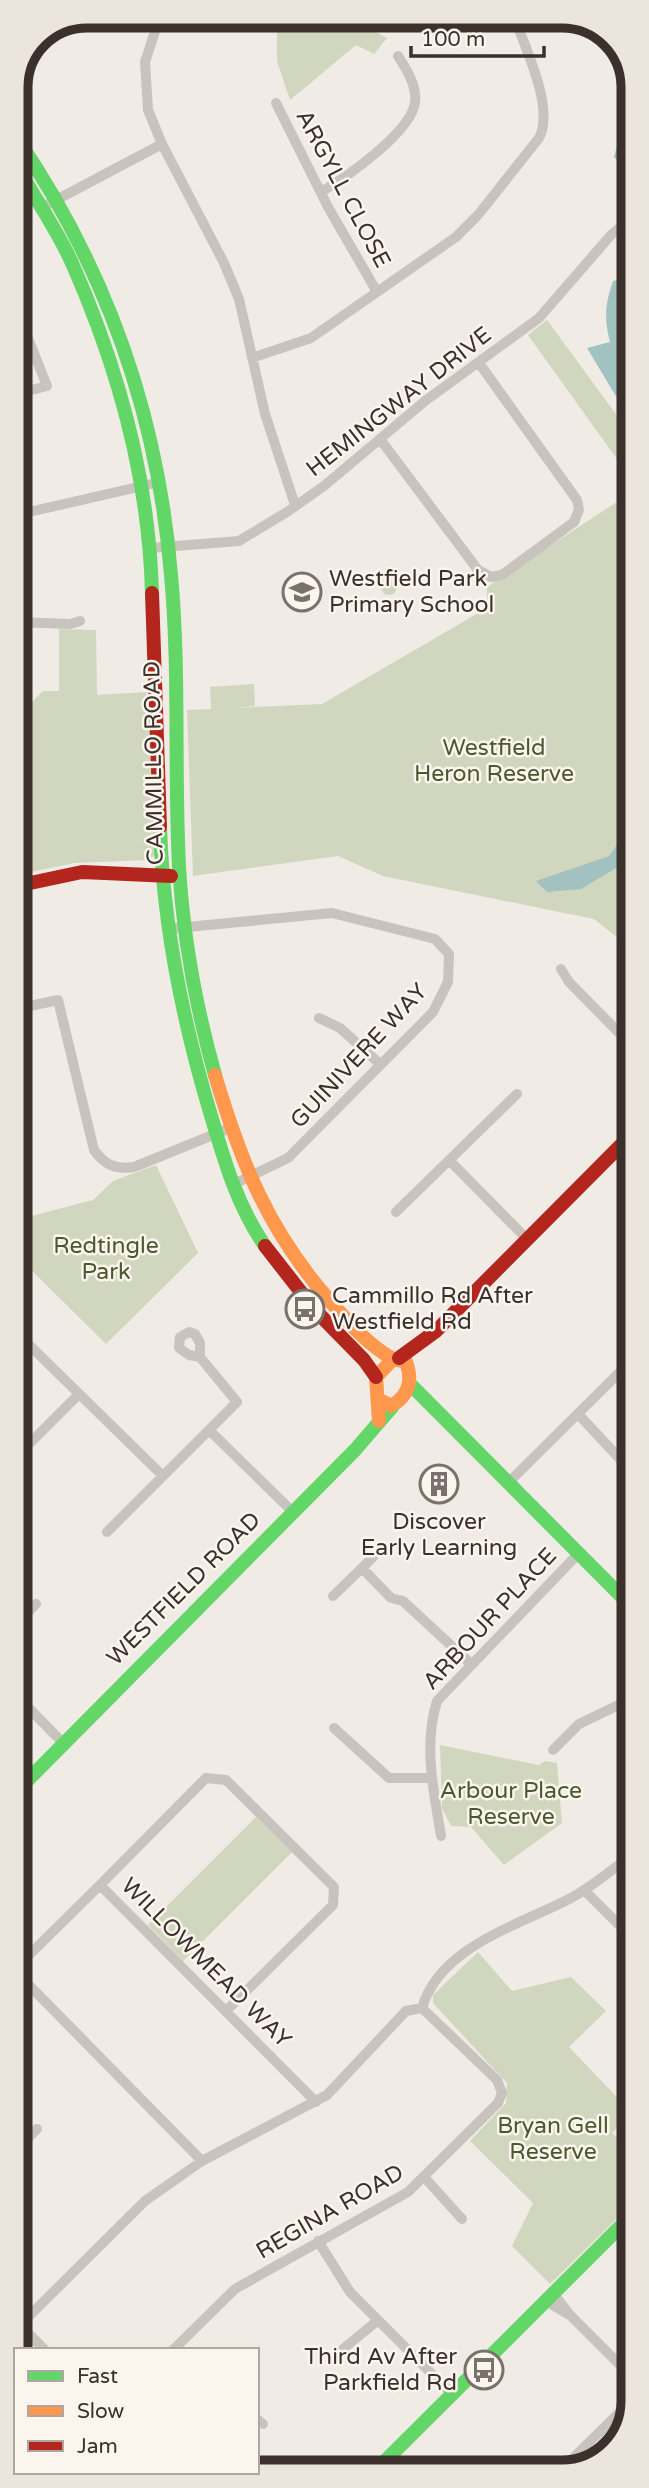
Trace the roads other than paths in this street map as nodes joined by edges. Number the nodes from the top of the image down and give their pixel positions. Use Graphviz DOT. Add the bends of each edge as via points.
graph roads {
  1 [pos="155,28"];
  2 [pos="518,28"];
  3 [pos="398,57"];
  4 [pos="276,103"];
  5 [pos="162,144"];
  6 [pos="28,155"];
  7 [pos="28,186"];
  8 [pos="321,192"];
  9 [pos="57,200"];
  10 [pos="41,208"];
  11 [pos="621,226"];
  12 [pos="377,292"];
  13 [pos="28,338"];
  14 [pos="252,358"];
  15 [pos="479,363"];
  16 [pos="28,391"];
  17 [pos="380,439"];
  18 [pos="160,482"];
  19 [pos="143,485"];
  20 [pos="295,505"];
  21 [pos="28,512"];
  22 [pos="169,546"];
  23 [pos="151,548"];
  24 [pos="80,621"];
  25 [pos="28,622"];
  26 [pos="162,871"];
  27 [pos="180,871"];
  28 [pos="28,883"];
  29 [pos="185,927"];
  30 [pos="167,929"];
  31 [pos="561,969"];
  32 [pos="28,1006"];
  33 [pos="319,1018"];
  34 [pos="621,1035"];
  35 [pos="380,1064"];
  36 [pos="517,1094"];
  37 [pos="230,1128"];
  38 [pos="216,1134"];
  39 [pos="621,1145"];
  40 [pos="450,1161"];
  41 [pos="248,1178"];
  42 [pos="232,1185"];
  43 [pos="396,1212"];
  44 [pos="527,1239"];
  45 [pos="28,1345"];
  46 [pos="200,1357"];
  47 [pos="401,1362"];
  48 [pos="621,1371"];
  49 [pos="376,1377"];
  50 [pos="410,1384"];
  51 [pos="79,1394"];
  52 [pos="378,1399"];
  53 [pos="398,1402"];
  54 [pos="433,1409"];
  55 [pos="578,1414"];
  56 [pos="379,1421"];
  57 [pos="209,1430"];
  58 [pos="28,1445"];
  59 [pos="621,1460"];
  60 [pos="163,1476"];
  61 [pos="508,1483"];
  62 [pos="293,1512"];
  63 [pos="107,1532"];
  64 [pos="578,1554"];
  65 [pos="373,1557"];
  66 [pos="362,1568"];
  67 [pos="621,1596"];
  68 [pos="333,1597"];
  69 [pos="36,1604"];
  70 [pos="28,1612"];
  71 [pos="471,1664"];
  72 [pos="621,1704"];
  73 [pos="28,1707"];
  74 [pos="334,1728"];
  75 [pos="63,1743"];
  76 [pos="553,1750"];
  77 [pos="431,1778"];
  78 [pos="28,1779"];
  79 [pos="441,1836"];
  80 [pos="621,1863"];
  81 [pos="100,1885"];
  82 [pos="584,1890"];
  83 [pos="621,1927"];
  84 [pos="28,1956"];
  85 [pos="28,1984"];
  86 [pos="422,2007"];
  87 [pos="226,2011"];
  88 [pos="316,2102"];
  89 [pos="37,2129"];
  90 [pos="28,2138"];
  91 [pos="202,2161"];
  92 [pos="425,2178"];
  93 [pos="462,2218"];
  94 [pos="621,2226"];
  95 [pos="318,2241"];
  96 [pos="551,2298"];
  97 [pos="28,2314"];
  98 [pos="377,2322"];
  99 [pos="28,2333"];
  100 [pos="44,2348"];
  101 [pos="179,2348"];
  102 [pos="343,2349"];
  103 [pos="621,2366"];
  104 [pos="452,2394"];
  105 [pos="620,2412"];
  106 [pos="572,2459"];
  107 [pos="386,2460"];
  1 -- 5 [label="street" via="144,77 148,110"];
  2 -- 12 [label="street" via="544,105 543,130 467,227"];
  3 -- 8 [label="street" via="414,92 413,111 365,165"];
  4 -- 8 [label="street, ARGYLL CLOSE"];
  5 -- 9 [label="street"];
  5 -- 14 [label="street" via="224,263 239,299"];
  6 -- 9 [label="main road, CAMMILLO ROAD"];
  7 -- 10 [label="main road, CAMMILLO ROAD"];
  8 -- 12 [label="street, ARGYLL CLOSE"];
  9 -- 10 [label="street"];
  9 -- 18 [label="main road, CAMMILLO ROAD" via="118,323 143,401"];
  10 -- 19 [label="main road, CAMMILLO ROAD" via="71,261 103,343"];
  11 -- 15 [label="street, HEMINGWAY DRIVE" via="539,318"];
  12 -- 14 [label="street" via="303,342"];
  13 -- 16 [label="street" via="47,386"];
  14 -- 20 [label="street"];
  15 -- 17 [label="street, HEMINGWAY DRIVE"];
  15 -- 17 [label="street" via="577,500 574,522 502,575 486,576"];
  17 -- 20 [label="street, HEMINGWAY DRIVE"];
  18 -- 19 [label="street"];
  18 -- 22 [label="main road, CAMMILLO ROAD"];
  19 -- 21 [label="street"];
  19 -- 23 [label="main road, CAMMILLO ROAD"];
  20 -- 22 [label="street, HEMINGWAY DRIVE" via="239,541"];
  22 -- 23 [label="street, HEMINGWAY DRIVE"];
  22 -- 27 [label="main road, CAMMILLO ROAD"];
  23 -- 26 [label="main road, CAMMILLO ROAD"];
  24 -- 25 [label="street"];
  26 -- 27 [label="main road"];
  26 -- 28 [label="main road" via="82,872"];
  26 -- 30 [label="main road, CAMMILLO ROAD"];
  27 -- 29 [label="main road, CAMMILLO ROAD"];
  29 -- 30 [label="street, GUINIVERE WAY"];
  29 -- 35 [label="street, GUINIVERE WAY" via="332,913 441,943 451,965 442,999"];
  29 -- 37 [label="main road, CAMMILLO ROAD" via="196,1002"];
  30 -- 38 [label="main road, CAMMILLO ROAD" via="189,1044"];
  31 -- 34 [label="street"];
  32 -- 38 [label="street" via="58,1000 94,1150 102,1162 134,1167"];
  33 -- 35 [label="street" via="340,1028"];
  35 -- 41 [label="street, GUINIVERE WAY" via="288,1158"];
  36 -- 40 [label="street"];
  37 -- 38 [label="street"];
  37 -- 41 [label="main road, CAMMILLO ROAD"];
  38 -- 42 [label="main road, CAMMILLO ROAD"];
  39 -- 44 [label="main road"];
  40 -- 43 [label="street"];
  40 -- 44 [label="street"];
  41 -- 42 [label="street, GUINIVERE WAY"];
  41 -- 47 [label="main road, CAMMILLO ROAD" via="269,1221 313,1282 374,1348"];
  42 -- 49 [label="main road, CAMMILLO ROAD" via="270,1256"];
  44 -- 47 [label="main road"];
  45 -- 51 [label="street"];
  46 -- 57 [label="street" via="237,1402"];
  47 -- 49 [label="main road"];
  47 -- 50 [label="main road"];
  48 -- 55 [label="street"];
  49 -- 52 [label="main road"];
  50 -- 53 [label="main road, WESTFIELD ROAD"];
  50 -- 54 [label="main road"];
  51 -- 58 [label="street"];
  51 -- 60 [label="street"];
  52 -- 53 [label="main road" via="385,1405"];
  52 -- 56 [label="main road"];
  53 -- 54 [label="main road"];
  53 -- 56 [label="main road, WESTFIELD ROAD"];
  54 -- 61 [label="main road"];
  55 -- 59 [label="street"];
  55 -- 61 [label="street"];
  56 -- 62 [label="main road, WESTFIELD ROAD"];
  57 -- 60 [label="street"];
  57 -- 62 [label="street"];
  60 -- 63 [label="street"];
  61 -- 64 [label="main road"];
  62 -- 75 [label="main road, WESTFIELD ROAD"];
  64 -- 67 [label="main road"];
  64 -- 71 [label="street, ARBOUR PLACE"];
  65 -- 66 [label="street"];
  66 -- 68 [label="street"];
  66 -- 71 [label="street"];
  69 -- 70 [label="street"];
  71 -- 77 [label="street, ARBOUR PLACE" via="436,1702 430,1724"];
  72 -- 76 [label="street" via="579,1724"];
  73 -- 75 [label="street"];
  74 -- 77 [label="street" via="389,1778"];
  75 -- 78 [label="main road, WESTFIELD ROAD"];
  77 -- 79 [label="street, ARBOUR PLACE"];
  80 -- 82 [label="street"];
  81 -- 84 [label="street, WILLOWMEAD WAY"];
  81 -- 87 [label="street, WILLOWMEAD WAY"];
  81 -- 87 [label="street" via="206,1778 226,1780 278,1830 334,1887 333,1905"];
  82 -- 83 [label="street"];
  82 -- 86 [label="street" via="467,1951 431,1986"];
  85 -- 91 [label="street, WILLOWMEAD WAY"];
  86 -- 88 [label="street" via="406,2011 345,2078"];
  86 -- 92 [label="street, REGINA ROAD" via="497,2080 502,2093 498,2103"];
  87 -- 88 [label="street, WILLOWMEAD WAY"];
  88 -- 91 [label="street"];
  89 -- 90 [label="street"];
  91 -- 97 [label="street" via="145,2201"];
  92 -- 93 [label="street"];
  92 -- 95 [label="street, REGINA ROAD"];
  94 -- 96 [label="main road" via="577,2270 573,2281"];
  95 -- 98 [label="street" via="350,2292"];
  95 -- 101 [label="street, REGINA ROAD" via="234,2289"];
  96 -- 103 [label="street"];
  96 -- 104 [label="main road"];
  98 -- 102 [label="street"];
  98 -- 104 [label="street"];
  99 -- 100 [label="street"];
  104 -- 107 [label="main road"];
  105 -- 106 [label="street"];
}
